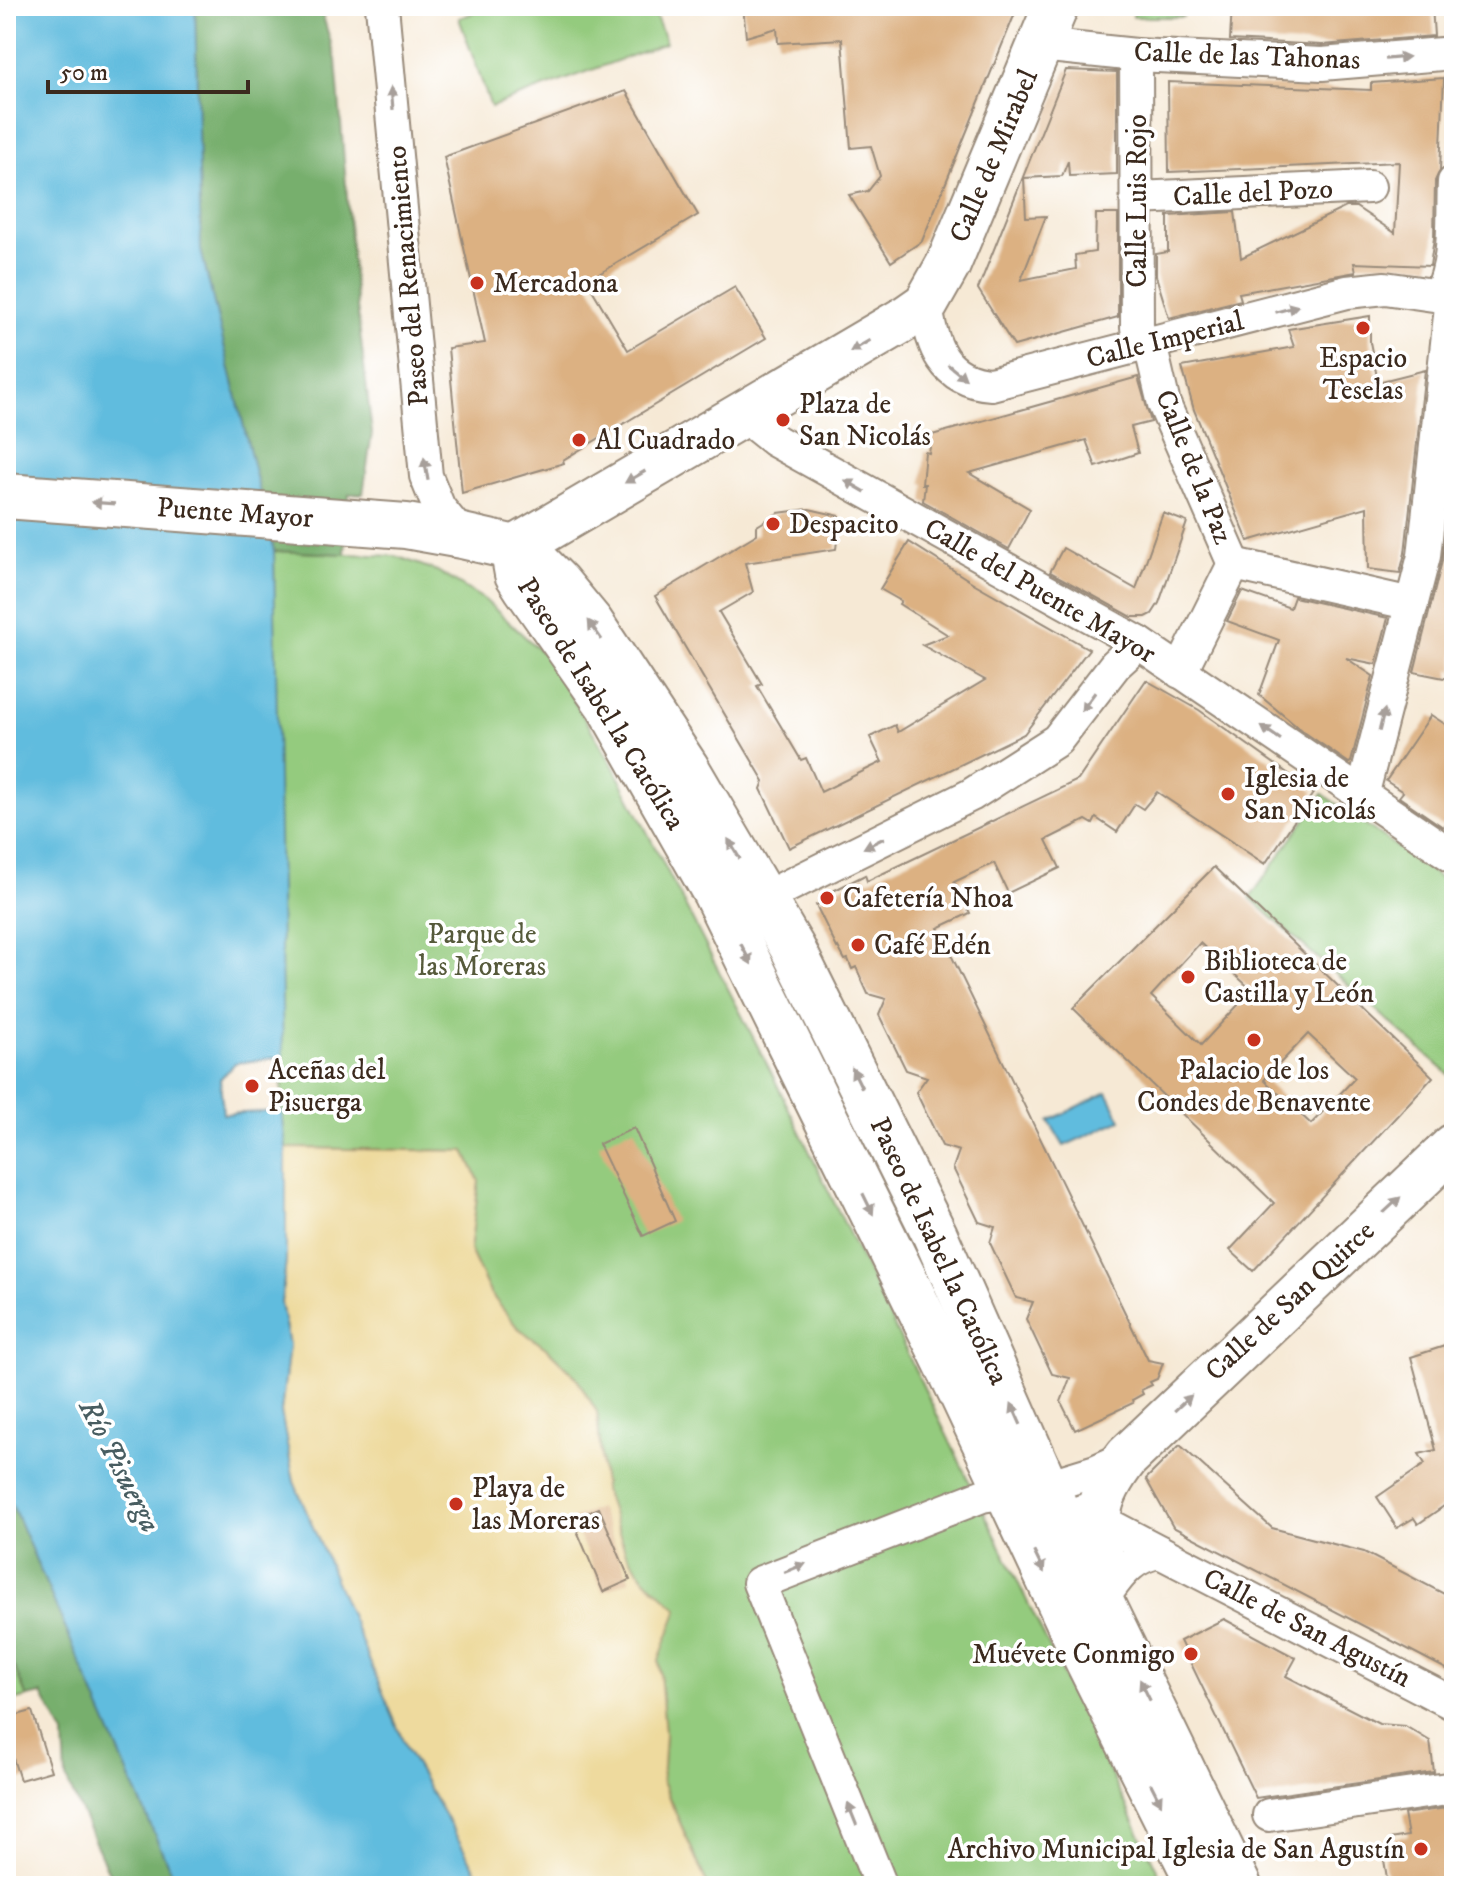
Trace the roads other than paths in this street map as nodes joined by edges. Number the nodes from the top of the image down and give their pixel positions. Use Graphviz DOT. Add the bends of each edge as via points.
graph roads {
  1 [pos="382,6"];
  2 [pos="1048,25"];
  3 [pos="1454,53"];
  4 [pos="1136,55"];
  5 [pos="1454,182"];
  6 [pos="1369,187"];
  7 [pos="1138,198"];
  8 [pos="1449,296"];
  9 [pos="926,304"];
  10 [pos="1148,346"];
  11 [pos="739,416"];
  12 [pos="6,496"];
  13 [pos="462,536"];
  14 [pos="515,548"];
  15 [pos="1234,564"];
  16 [pos="1412,604"];
  17 [pos="1139,643"];
  18 [pos="1180,672"];
  19 [pos="1362,796"];
  20 [pos="1454,857"];
  21 [pos="761,894"];
  22 [pos="1454,1146"];
  23 [pos="1127,1457"];
  24 [pos="1026,1489"];
  25 [pos="1097,1520"];
  26 [pos="1160,1552"];
  27 [pos="1111,1608"];
  28 [pos="1454,1704"];
  29 [pos="1454,1788"];
  30 [pos="1269,1815"];
  31 [pos="881,1886"];
  32 [pos="1200,1886"];
  33 [pos="1239,1886"];
  13 -- 1 [label="street, Paseo del Renacimiento, one-way" via="439,508 426,476"];
  2 -- 4 [label="street, Calle de las Tahonas"];
  2 -- 9 [label="main road, Calle de Mirabel" via="961,237"];
  4 -- 3 [label="street, Calle de las Tahonas, one-way" via="1322,64"];
  4 -- 7 [label="street, Calle Luis Rojo"];
  5 -- 8 [label="street"];
  6 -- 7 [label="street, Calle del Pozo"];
  7 -- 10 [label="street, Calle Luis Rojo" via="1137,328"];
  10 -- 8 [label="street, Calle Imperial, one-way" via="1347,292 1385,288"];
  8 -- 16 [label="street" via="1424,556"];
  9 -- 10 [label="street, Calle Imperial, one-way" via="936,350 958,375 974,383 991,384"];
  9 -- 11 [label="main road, one-way"];
  10 -- 15 [label="street, Calle de la Paz" via="1164,404"];
  11 -- 14 [label="main road, one-way"];
  17 -- 11 [label="street, Calle del Puente Mayor, one-way"];
  13 -- 12 [label="main road, Puente Mayor, one-way" via="406,526"];
  13 -- 14 [label="main road"];
  21 -- 14 [label="main road, Paseo de Isabel la Católica, one-way" via="591,623 537,562"];
  14 -- 24 [label="main road, Paseo de Isabel la Católica, one-way" via="517,574 608,705 714,891 960,1391"];
  15 -- 16 [label="street"];
  15 -- 18 [label="street, Calle de la Paz"];
  19 -- 16 [label="street, one-way"];
  17 -- 18 [label="street, Calle del Puente Mayor"];
  17 -- 21 [label="street, one-way" via="1115,665 1057,740 971,795 778,891"];
  19 -- 18 [label="street, Calle del Puente Mayor, one-way"];
  19 -- 20 [label="street, Calle del Puente Mayor"];
  24 -- 21 [label="main road, Paseo de Isabel la Católica, one-way" via="935,1235"];
  23 -- 22 [label="main road, Calle de San Quirce, one-way"];
  23 -- 24 [label="street, Calle de San Quirce"];
  23 -- 25 [label="main road, Calle de San Quirce" via="1102,1495"];
  24 -- 25 [label="street, Calle de San Agustín"];
  24 -- 27 [label="main road, Paseo de Isabel la Católica"];
  31 -- 24 [label="street, Calle de San Quirce, one-way" via="759,1583 982,1496"];
  24 -- 32 [label="main road, Paseo de Isabel la Católica, one-way"];
  25 -- 26 [label="street, Calle de San Agustín"];
  25 -- 27 [label="main road, Calle de San Quirce"];
  26 -- 27 [label="street" via="1128,1566"];
  26 -- 28 [label="street, Calle de San Agustín"];
  33 -- 27 [label="main road, Paseo de Isabel la Católica, one-way"];
  29 -- 30 [label="street"];
}
